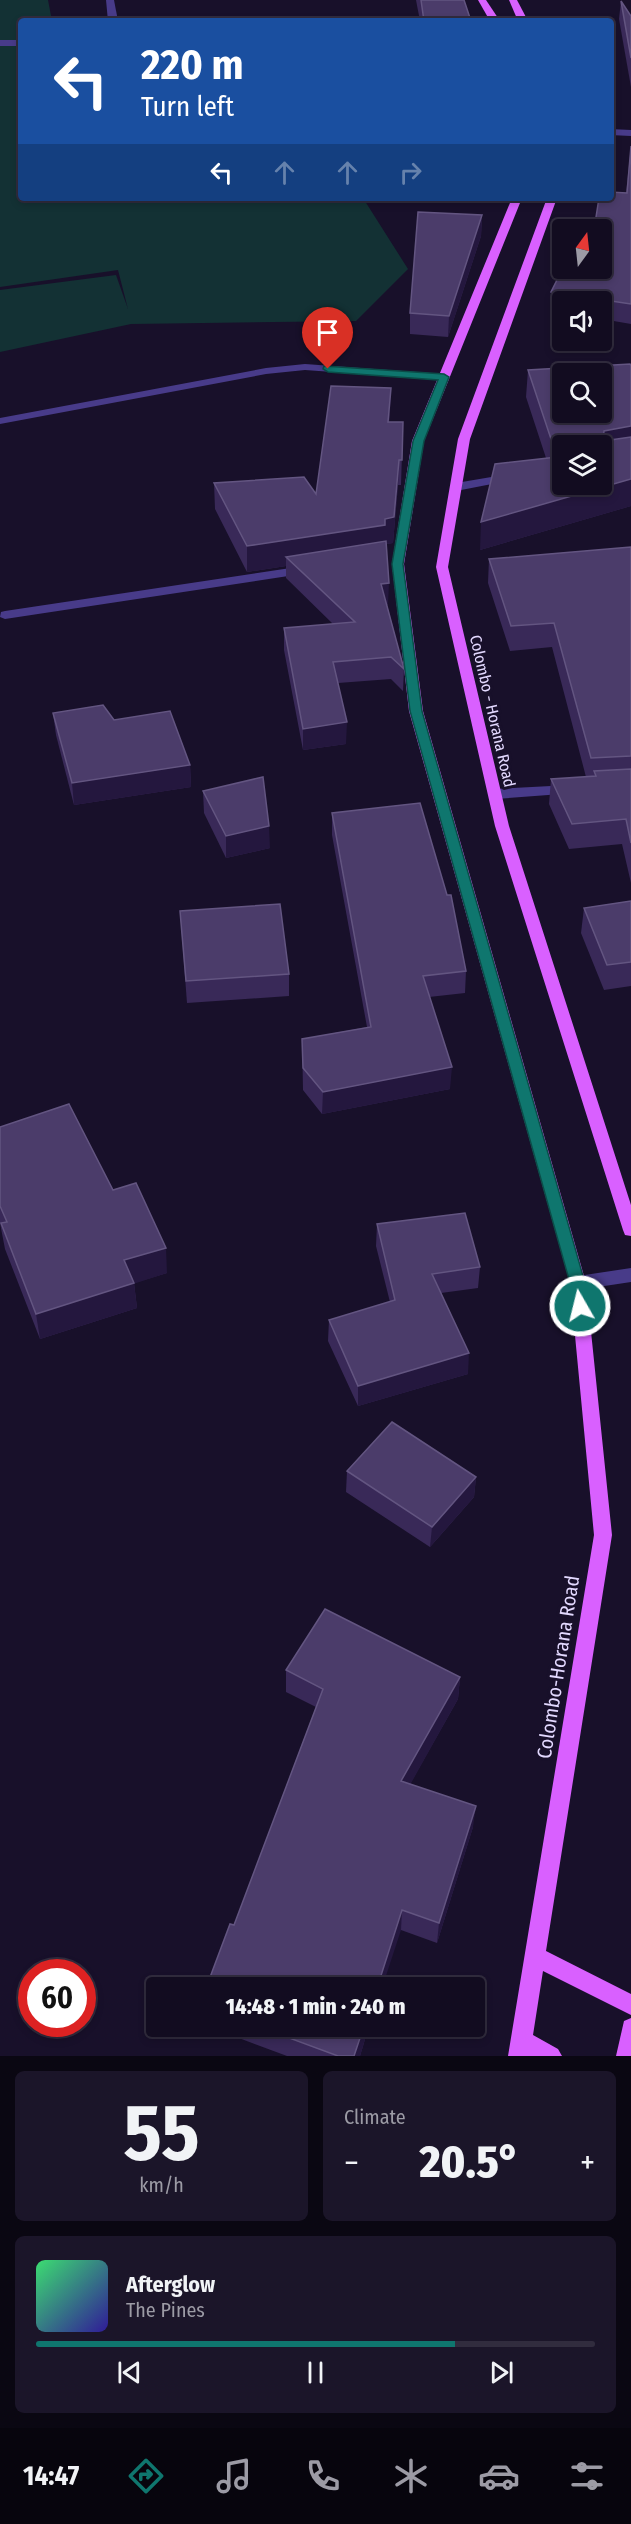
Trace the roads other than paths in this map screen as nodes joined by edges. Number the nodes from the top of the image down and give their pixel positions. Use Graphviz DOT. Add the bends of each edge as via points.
graph roads {
  1 [pos="110,0"];
  2 [pos="482,0"];
  3 [pos="513,0"];
  4 [pos="113,18"];
  5 [pos="493,18"];
  6 [pos="522,18"];
  7 [pos="18,42"];
  8 [pos="0,43"];
  9 [pos="614,132"];
  10 [pos="631,133"];
  11 [pos="516,201"];
  12 [pos="551,201"];
  13 [pos="444,377"];
  14 [pos="0,421"];
  15 [pos="520,477"];
  16 [pos="456,488"];
  17 [pos="318,568"];
  18 [pos="5,615"];
  19 [pos="586,789"];
  20 [pos="495,794"];
  21 [pos="631,1230"];
  22 [pos="631,1275"];
  23 [pos="578,1283"];
  24 [pos="537,1957"];
  25 [pos="631,2005"];
  26 [pos="631,2028"];
  27 [pos="520,2048"];
  28 [pos="551,2056"];
  29 [pos="627,2056"];
  1 -- 4 [label="street"];
  2 -- 5 [label="main road"];
  3 -- 6 [label="main road"];
  7 -- 8 [label="street"];
  9 -- 10 [label="street"];
  11 -- 13 [label="main road"];
  12 -- 16 [label="main road, Colombo - Horana Road" via="464,439"];
  13 -- 14 [label="street" via="305,367"];
  13 -- 23 [label="main road" via="418,441 393,556 398,564 416,711"];
  15 -- 16 [label="street"];
  16 -- 20 [label="main road, Colombo - Horana Road" via="442,567"];
  17 -- 18 [label="street"];
  19 -- 20 [label="street"];
  20 -- 21 [label="main road, Colombo - Horana Road"];
  22 -- 23 [label="street"];
  23 -- 24 [label="main road, Colombo-Horana Road" via="603,1535"];
  24 -- 25 [label="main road"];
  24 -- 27 [label="main road, Colombo-Horana Road"];
  26 -- 29 [label="main road"];
  27 -- 28 [label="main road"];
}
